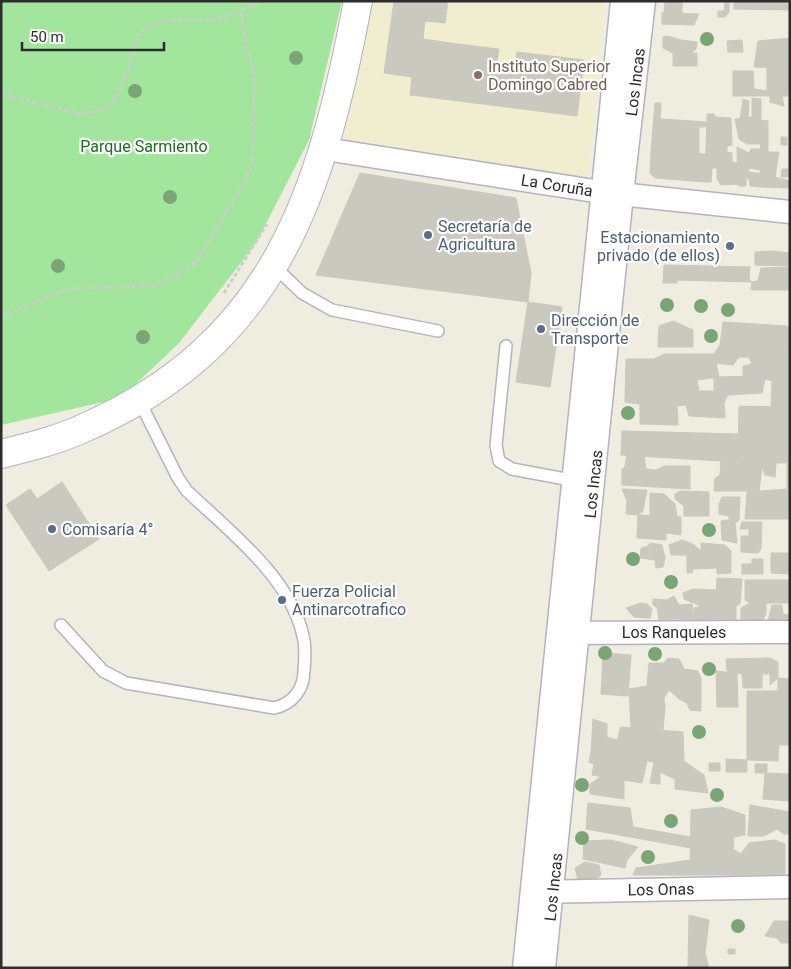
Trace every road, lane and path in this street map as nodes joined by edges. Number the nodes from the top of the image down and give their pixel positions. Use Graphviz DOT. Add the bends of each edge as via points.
graph roads {
  1 [pos="259,1"];
  2 [pos="358,1"];
  3 [pos="622,1"];
  4 [pos="644,1"];
  5 [pos="241,11"];
  6 [pos="1,94"];
  7 [pos="325,149"];
  8 [pos="611,193"];
  9 [pos="790,212"];
  10 [pos="271,216"];
  11 [pos="274,267"];
  12 [pos="219,299"];
  13 [pos="1,316"];
  14 [pos="438,331"];
  15 [pos="506,346"];
  16 [pos="139,400"];
  17 [pos="1,454"];
  18 [pos="583,482"];
  19 [pos="61,625"];
  20 [pos="790,632"];
  21 [pos="568,633"];
  22 [pos="790,887"];
  23 [pos="542,892"];
  24 [pos="524,968"];
  25 [pos="544,968"];
  1 -- 5 [label="path"];
  2 -- 7 [label="main road"];
  3 -- 8 [label="street, Los Incas"];
  4 -- 8 [label="street, Los Incas"];
  5 -- 6 [label="path" via="208,20 173,20 144,29 115,100 103,110 81,114"];
  5 -- 13 [label="path" via="246,47 255,76 252,164 247,178 196,262 155,285 66,289"];
  7 -- 8 [label="street, La Coruña"];
  7 -- 11 [label="main road" via="302,212"];
  8 -- 9 [label="street, La Coruña"];
  8 -- 18 [label="street, Los Incas"];
  10 -- 12 [label="path"];
  11 -- 14 [label="lane" via="302,293 332,310"];
  11 -- 16 [label="main road" via="230,325 198,357"];
  15 -- 18 [label="lane" via="496,445 500,462 512,469"];
  16 -- 17 [label="main road" via="83,429"];
  16 -- 19 [label="lane" via="187,491 256,558 291,602 303,636 304,679 293,699 274,708 126,683 104,671"];
  18 -- 21 [label="street, Los Incas"];
  20 -- 21 [label="street, Los Ranqueles"];
  21 -- 23 [label="street, Los Incas"];
  22 -- 23 [label="street, Los Onas"];
  23 -- 24 [label="street, Los Incas"];
  23 -- 25 [label="street, Los Incas"];
}
